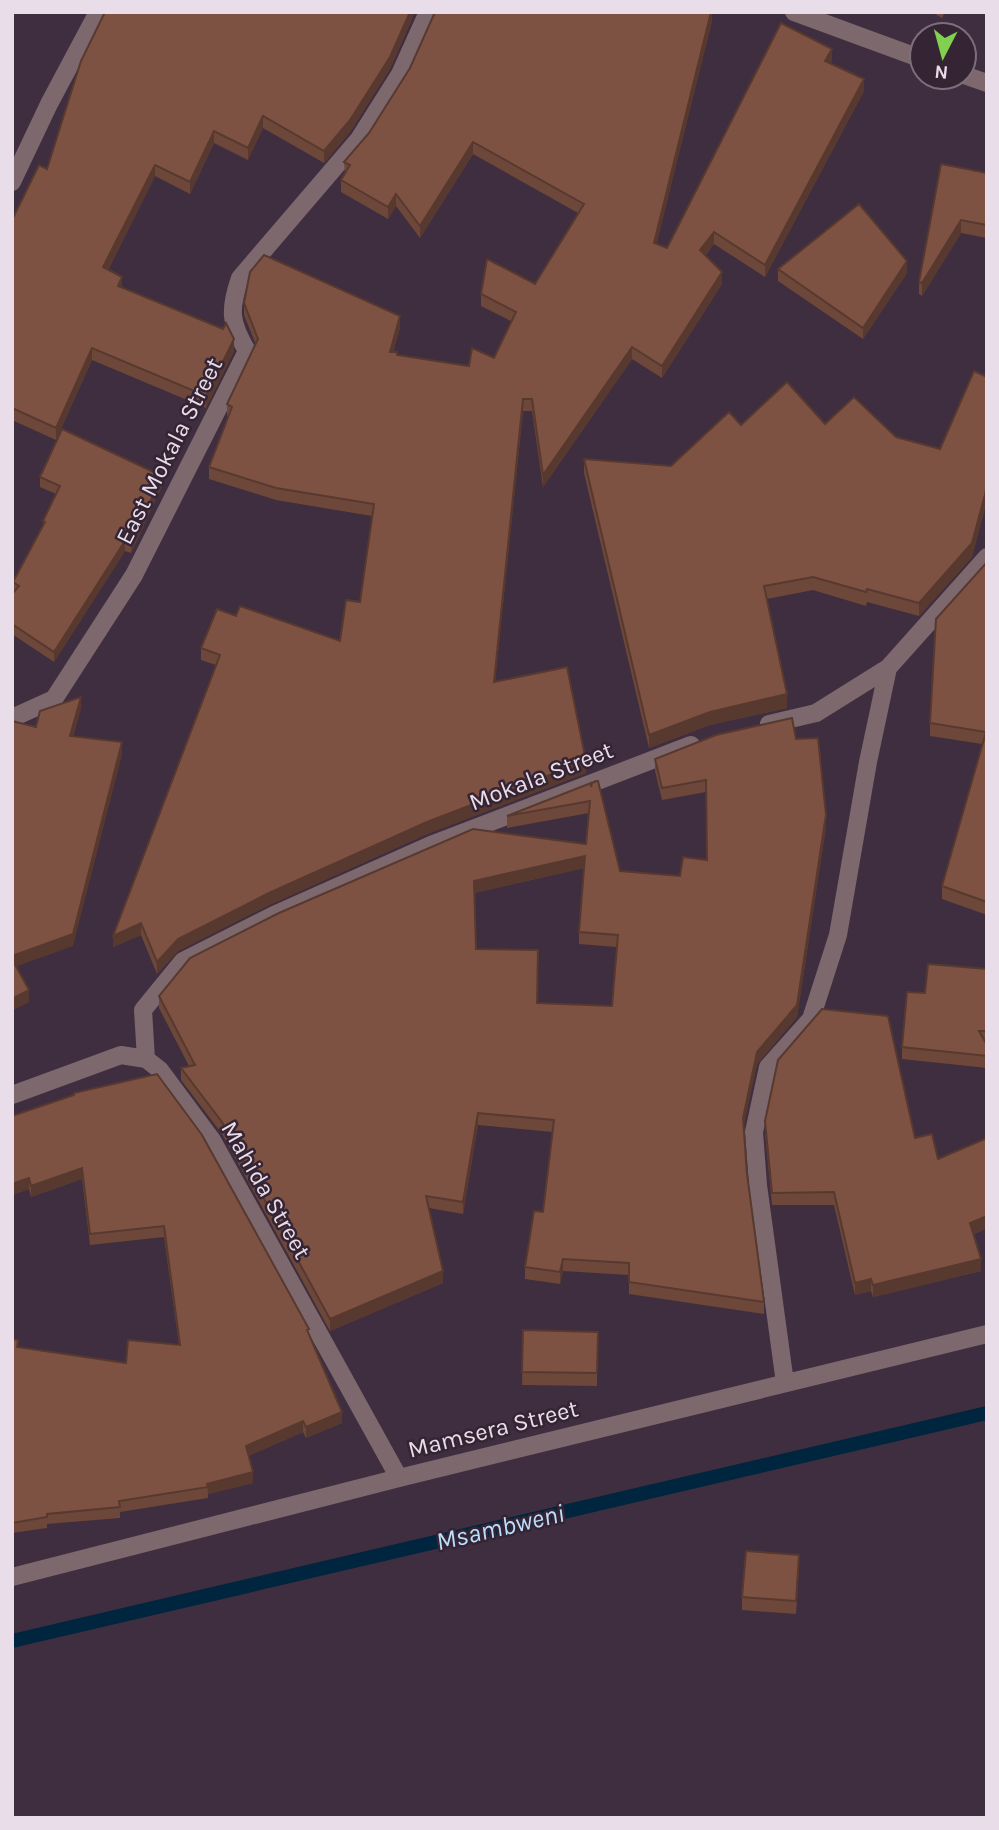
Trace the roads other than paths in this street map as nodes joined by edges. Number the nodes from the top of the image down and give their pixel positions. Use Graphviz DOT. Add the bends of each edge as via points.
graph roads {
  1 [pos="98,12"];
  2 [pos="428,12"];
  3 [pos="794,12"];
  4 [pos="908,54"];
  5 [pos="12,182"];
  6 [pos="987,557"];
  7 [pos="888,668"];
  8 [pos="12,718"];
  9 [pos="751,727"];
  10 [pos="713,736"];
  11 [pos="146,1059"];
  12 [pos="12,1095"];
  13 [pos="987,1334"];
  14 [pos="785,1382"];
  15 [pos="399,1478"];
  16 [pos="12,1577"];
  1 -- 5 [label="street"];
  2 -- 8 [label="street, East Mokala Street" via="400,74 359,139 240,278 231,303 234,328 247,351 134,575 54,699"];
  3 -- 4 [label="street"];
  6 -- 7 [label="street"];
  7 -- 9 [label="street" via="816,713"];
  7 -- 14 [label="street" via="838,935 811,1019 768,1067 754,1132"];
  10 -- 11 [label="street, Mokala Street" via="431,845 183,961 143,1010"];
  11 -- 12 [label="street" via="121,1055"];
  11 -- 15 [label="street, Mahida Street" via="160,1070 212,1140"];
  13 -- 14 [label="street, Mamsera Street"];
  14 -- 15 [label="street, Mamsera Street"];
  15 -- 16 [label="street, Mamsera Street"];
}
